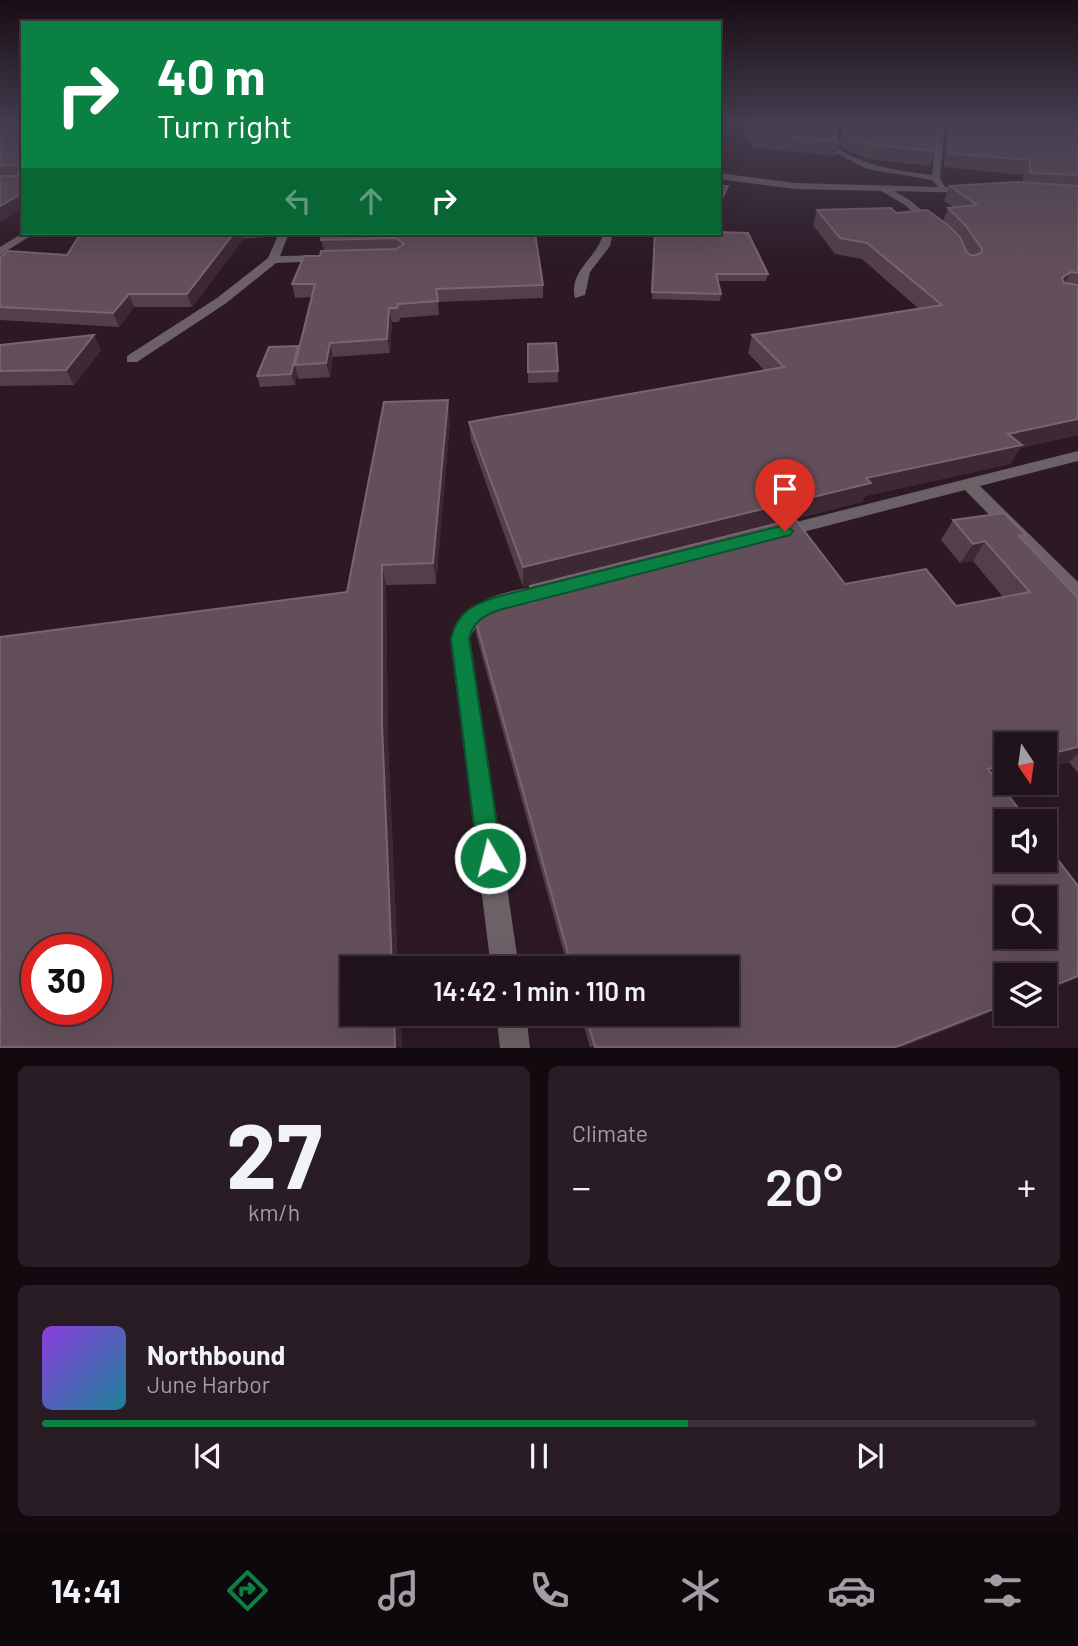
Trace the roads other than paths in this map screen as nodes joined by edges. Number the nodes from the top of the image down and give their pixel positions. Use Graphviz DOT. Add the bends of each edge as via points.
graph roads {
  1 [pos="886,171"];
  2 [pos="937,171"];
  3 [pos="721,176"];
  4 [pos="934,178"];
  5 [pos="881,187"];
  6 [pos="948,189"];
  7 [pos="975,190"];
  8 [pos="27,235"];
  9 [pos="283,235"];
  10 [pos="608,235"];
  11 [pos="944,236"];
  12 [pos="0,252"];
  13 [pos="338,257"];
  14 [pos="273,260"];
  15 [pos="579,295"];
  16 [pos="132,359"];
  17 [pos="1078,456"];
  18 [pos="968,484"];
  19 [pos="766,536"];
  20 [pos="577,583"];
  21 [pos="1078,594"];
  22 [pos="503,956"];
  23 [pos="512,1026"];
  24 [pos="515,1048"];
  1 -- 4 [label="street"];
  2 -- 4 [label="street"];
  3 -- 5 [label="street" via="795,186"];
  4 -- 6 [label="street"];
  5 -- 6 [label="street"];
  5 -- 11 [label="street" via="908,203"];
  6 -- 7 [label="street"];
  8 -- 12 [label="street"];
  9 -- 14 [label="street"];
  10 -- 15 [label="street" via="605,248 583,272"];
  13 -- 14 [label="street"];
  14 -- 16 [label="street" via="221,301"];
  17 -- 18 [label="street"];
  18 -- 19 [label="street"];
  18 -- 21 [label="street"];
  20 -- 22 [label="street" via="476,612 464,624 460,638"];
  23 -- 24 [label="street"];
}
